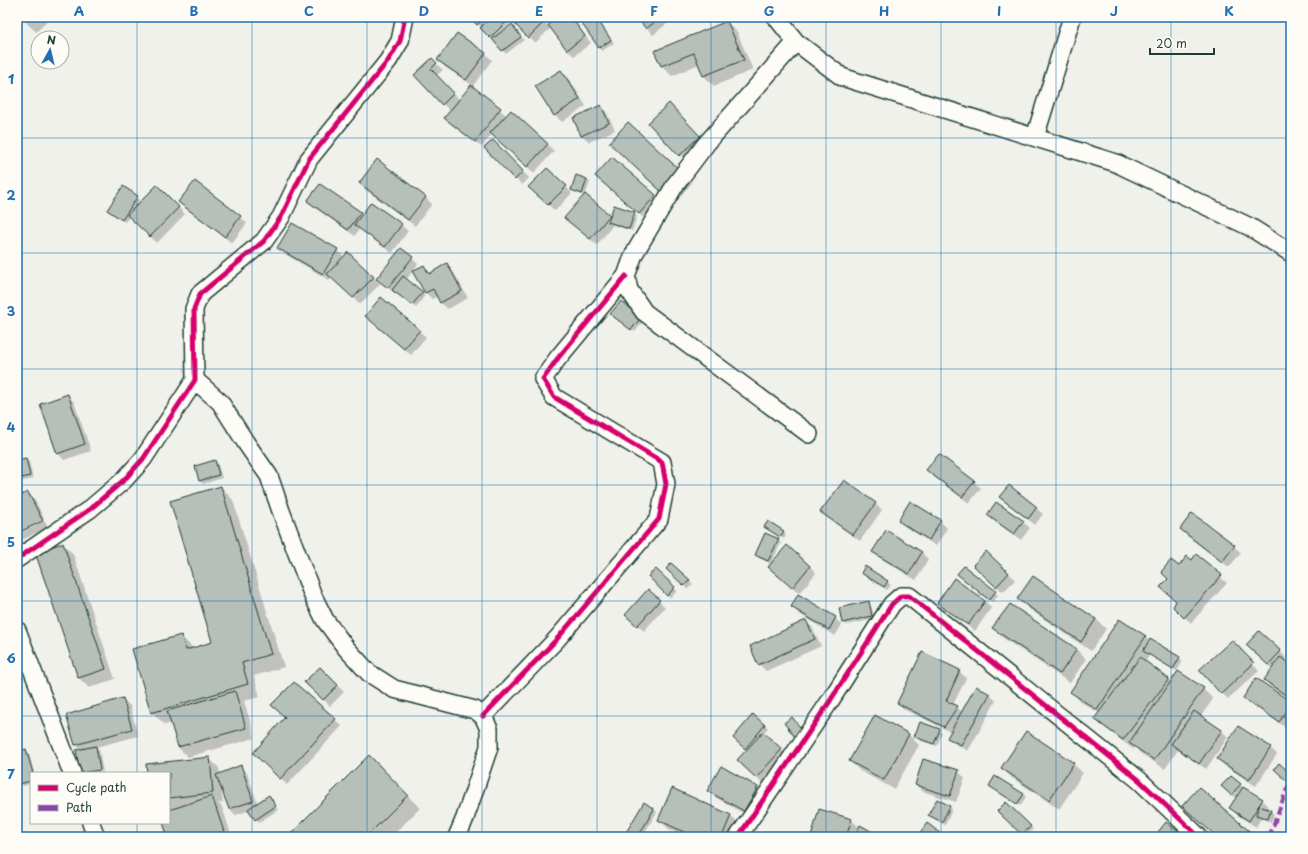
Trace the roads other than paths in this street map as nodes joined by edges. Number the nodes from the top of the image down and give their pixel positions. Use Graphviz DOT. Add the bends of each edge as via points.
graph roads {
  1 [pos="405,17"];
  2 [pos="776,17"];
  3 [pos="1072,17"];
  4 [pos="796,42"];
  5 [pos="1035,136"];
  6 [pos="1291,254"];
  7 [pos="626,276"];
  8 [pos="195,380"];
  9 [pos="809,434"];
  10 [pos="17,559"];
  11 [pos="17,630"];
  12 [pos="483,716"];
  13 [pos="72,772"];
  14 [pos="91,824"];
  15 [pos="96,837"];
  16 [pos="457,837"];
  17 [pos="738,837"];
  18 [pos="1199,837"];
  1 -- 8 [label="street" via="400,41 388,61 309,159 281,217 264,241 200,294 194,309"];
  2 -- 4 [label="street"];
  3 -- 5 [label="street"];
  4 -- 5 [label="street" via="842,77"];
  4 -- 7 [label="street" via="706,144 675,185 634,254"];
  5 -- 6 [label="street" via="1116,163 1250,226"];
  7 -- 9 [label="street" via="629,290 644,312"];
  7 -- 12 [label="street" via="543,379 554,396 662,462 666,484 659,519 557,639"];
  8 -- 10 [label="street" via="143,459 124,480 90,509"];
  8 -- 12 [label="street" via="220,402 269,476 313,596 325,620 346,648 369,673 394,689 475,710"];
  11 -- 13 [label="street"];
  12 -- 16 [label="street" via="489,728 488,747"];
  14 -- 15 [label="street"];
  17 -- 18 [label="street" via="892,604 901,596 909,596 1139,780"];
}
